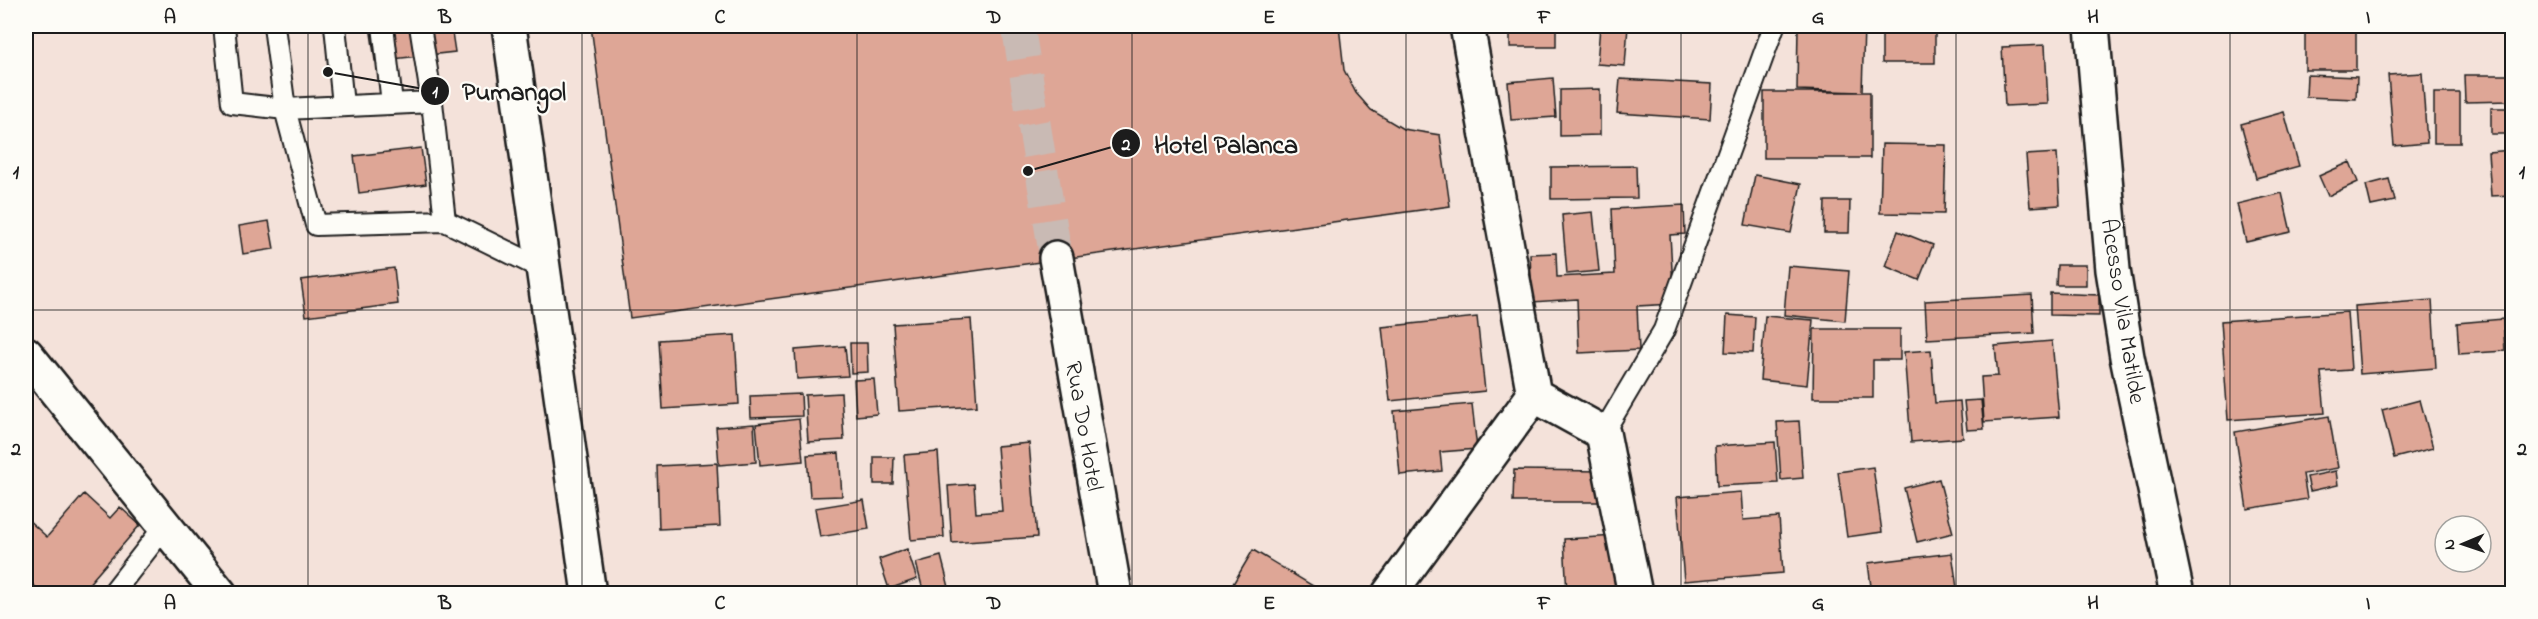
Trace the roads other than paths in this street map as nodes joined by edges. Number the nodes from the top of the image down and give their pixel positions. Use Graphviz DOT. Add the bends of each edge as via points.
graph roads {
  1 [pos="224,26"];
  2 [pos="274,26"];
  3 [pos="335,26"];
  4 [pos="382,26"];
  5 [pos="420,26"];
  6 [pos="509,26"];
  7 [pos="1467,26"];
  8 [pos="1774,26"];
  9 [pos="2092,26"];
  10 [pos="432,102"];
  11 [pos="392,103"];
  12 [pos="343,105"];
  13 [pos="285,109"];
  14 [pos="445,221"];
  15 [pos="1056,258"];
  16 [pos="543,269"];
  17 [pos="26,354"];
  18 [pos="1534,395"];
  19 [pos="1603,433"];
  20 [pos="165,526"];
  21 [pos="112,594"];
  22 [pos="220,594"];
  23 [pos="589,594"];
  24 [pos="1115,594"];
  25 [pos="1389,594"];
  26 [pos="1635,594"];
  27 [pos="2177,594"];
  1 -- 13 [label="lane" via="232,103"];
  2 -- 13 [label="lane"];
  3 -- 12 [label="lane"];
  4 -- 11 [label="lane"];
  5 -- 10 [label="lane"];
  6 -- 16 [label="street"];
  7 -- 18 [label="street"];
  8 -- 19 [label="lane" via="1664,330"];
  9 -- 27 [label="street, Acesso Vila Matilde" via="2113,270 2127,357"];
  10 -- 11 [label="lane"];
  10 -- 14 [label="lane"];
  11 -- 12 [label="lane"];
  12 -- 13 [label="lane"];
  13 -- 14 [label="lane" via="316,225"];
  14 -- 16 [label="lane"];
  15 -- 24 [label="street, Rua Do Hotel"];
  16 -- 23 [label="street"];
  17 -- 20 [label="street"];
  18 -- 19 [label="street"];
  18 -- 25 [label="street"];
  19 -- 26 [label="street"];
  20 -- 21 [label="lane"];
  20 -- 22 [label="street"];
}
